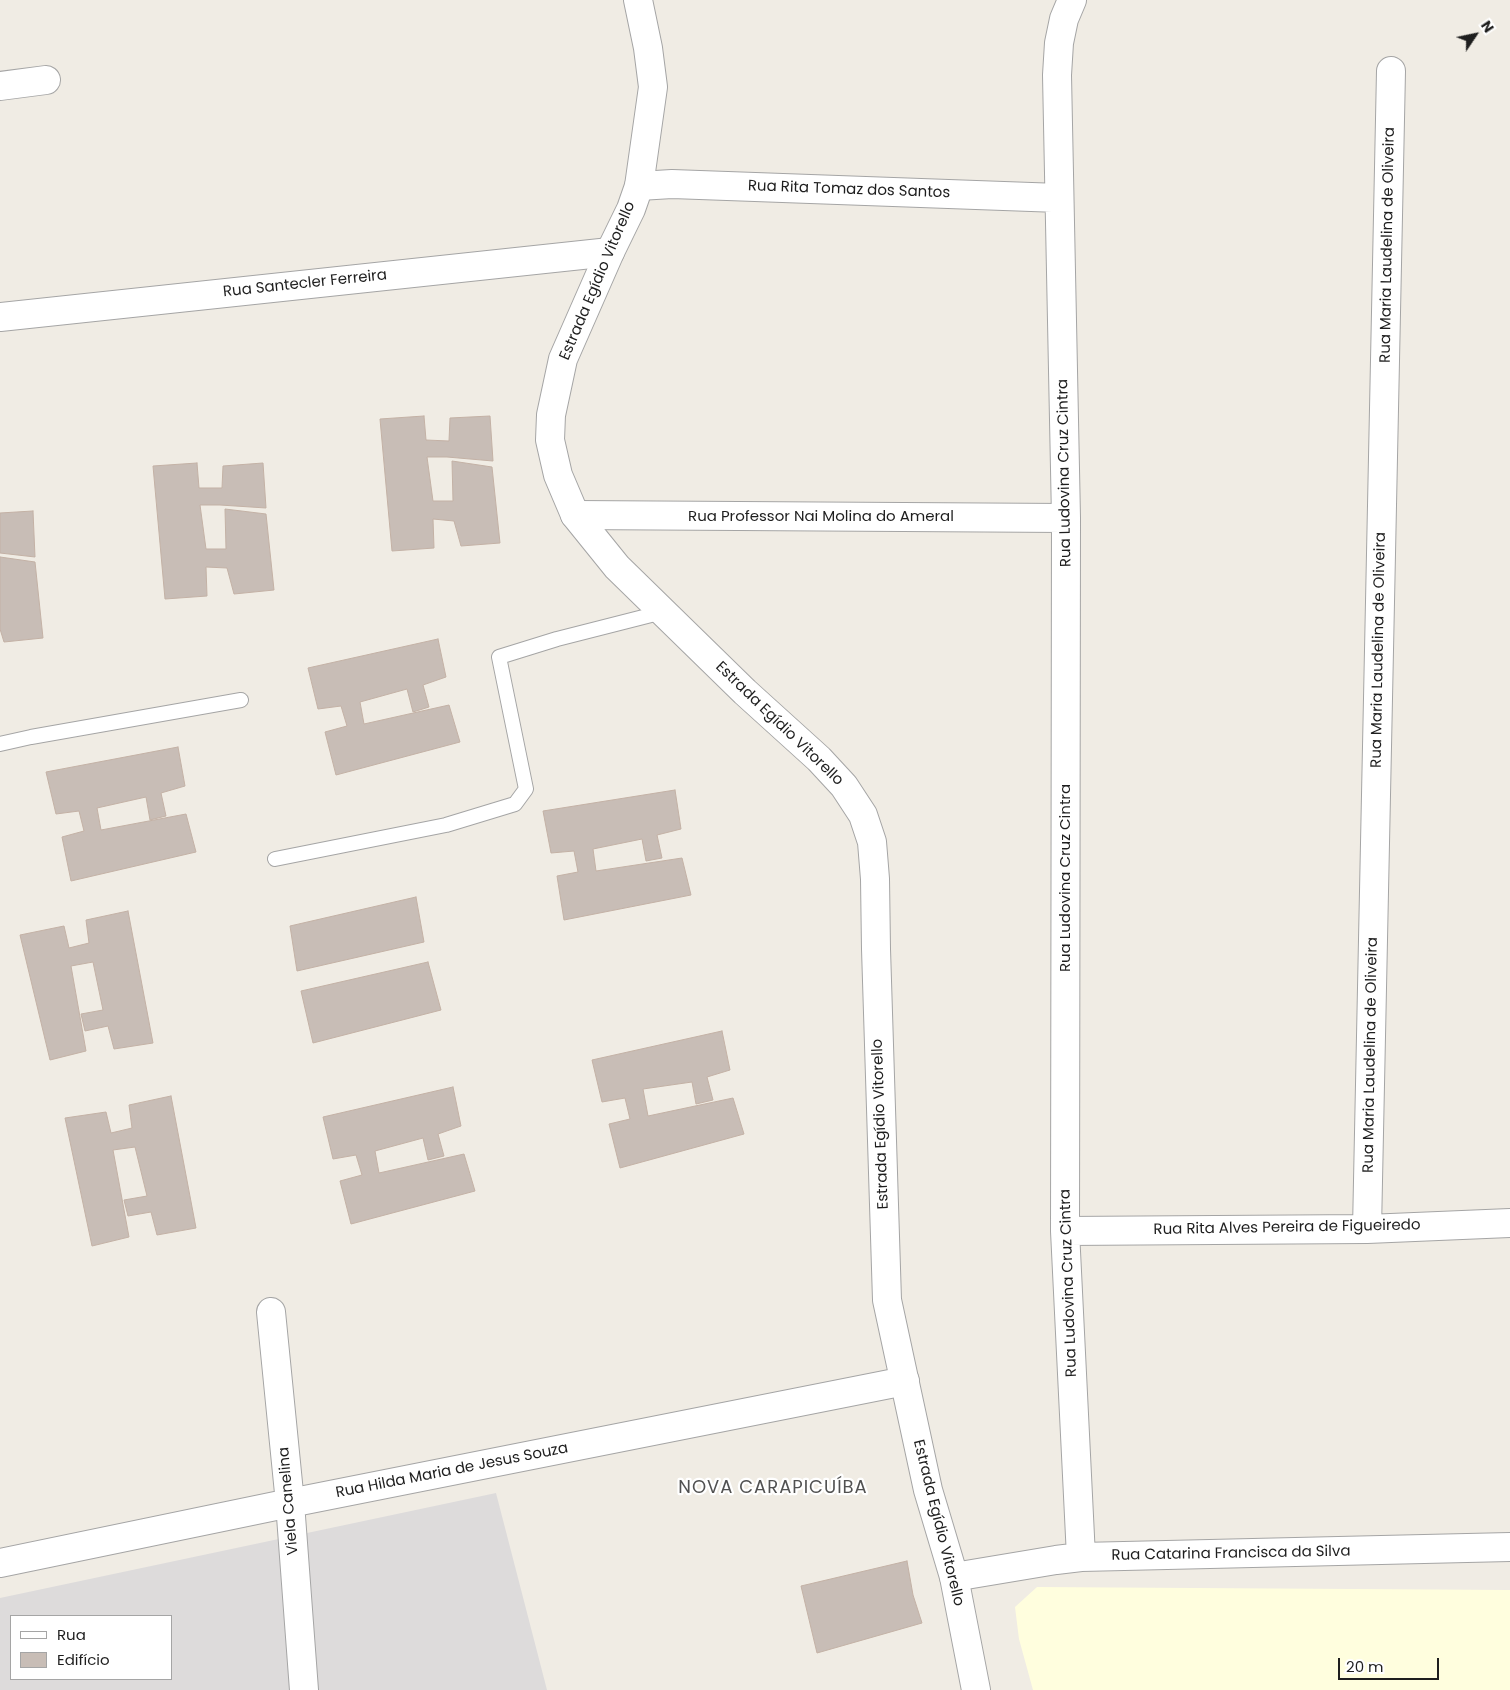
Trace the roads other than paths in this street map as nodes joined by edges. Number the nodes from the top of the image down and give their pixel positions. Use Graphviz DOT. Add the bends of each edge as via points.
graph roads {
  1 [pos="638,0"];
  2 [pos="1072,0"];
  3 [pos="1392,72"];
  4 [pos="46,80"];
  5 [pos="0,86"];
  6 [pos="638,186"];
  7 [pos="1059,198"];
  8 [pos="610,252"];
  9 [pos="0,317"];
  10 [pos="575,515"];
  11 [pos="1066,518"];
  12 [pos="663,612"];
  13 [pos="241,700"];
  14 [pos="0,744"];
  15 [pos="276,859"];
  16 [pos="1510,1223"];
  17 [pos="1367,1229"];
  18 [pos="1065,1231"];
  19 [pos="271,1312"];
  20 [pos="905,1381"];
  21 [pos="290,1503"];
  22 [pos="1510,1547"];
  23 [pos="1080,1557"];
  24 [pos="0,1563"];
  25 [pos="954,1577"];
  26 [pos="304,1690"];
  27 [pos="976,1690"];
  1 -- 6 [label="street, Estrada Egídio Vitorello" via="653,87"];
  2 -- 7 [label="street, Rua Ludovina Cruz Cintra" via="1064,19 1056,75"];
  3 -- 17 [label="street, Rua Maria Laudelina de Oliveira"];
  4 -- 5 [label="street"];
  6 -- 7 [label="street, Rua Rita Tomaz dos Santos" via="672,184"];
  6 -- 8 [label="street, Estrada Egídio Vitorello" via="631,209"];
  7 -- 11 [label="street, Rua Ludovina Cruz Cintra"];
  8 -- 9 [label="street, Rua Santecler Ferreira"];
  8 -- 10 [label="street, Estrada Egídio Vitorello" via="563,359 552,415 550,440 558,475"];
  10 -- 11 [label="street, Rua Professor Nai Molina do Ameral"];
  10 -- 12 [label="street, Estrada Egídio Vitorello" via="617,568"];
  11 -- 18 [label="street, Rua Ludovina Cruz Cintra"];
  12 -- 15 [label="lane" via="499,657 526,788 515,804 446,825"];
  12 -- 20 [label="street, Estrada Egídio Vitorello" via="844,786 863,815 872,842 876,879 887,1300"];
  13 -- 14 [label="lane"];
  16 -- 17 [label="street, Rua Rita Alves Pereira de Figueiredo"];
  17 -- 18 [label="street, Rua Rita Alves Pereira de Figueiredo"];
  18 -- 23 [label="street, Rua Ludovina Cruz Cintra"];
  19 -- 21 [label="street, Viela Canelina"];
  20 -- 21 [label="street, Rua Hilda Maria de Jesus Souza"];
  20 -- 25 [label="street, Estrada Egídio Vitorello" via="928,1490"];
  21 -- 24 [label="street, Rua Hilda Maria de Jesus Souza"];
  21 -- 26 [label="street, Viela Canelina"];
  22 -- 23 [label="street, Rua Catarina Francisca da Silva"];
  23 -- 25 [label="street, Rua Catarina Francisca da Silva"];
  25 -- 27 [label="street, Estrada Egídio Vitorello"];
}
